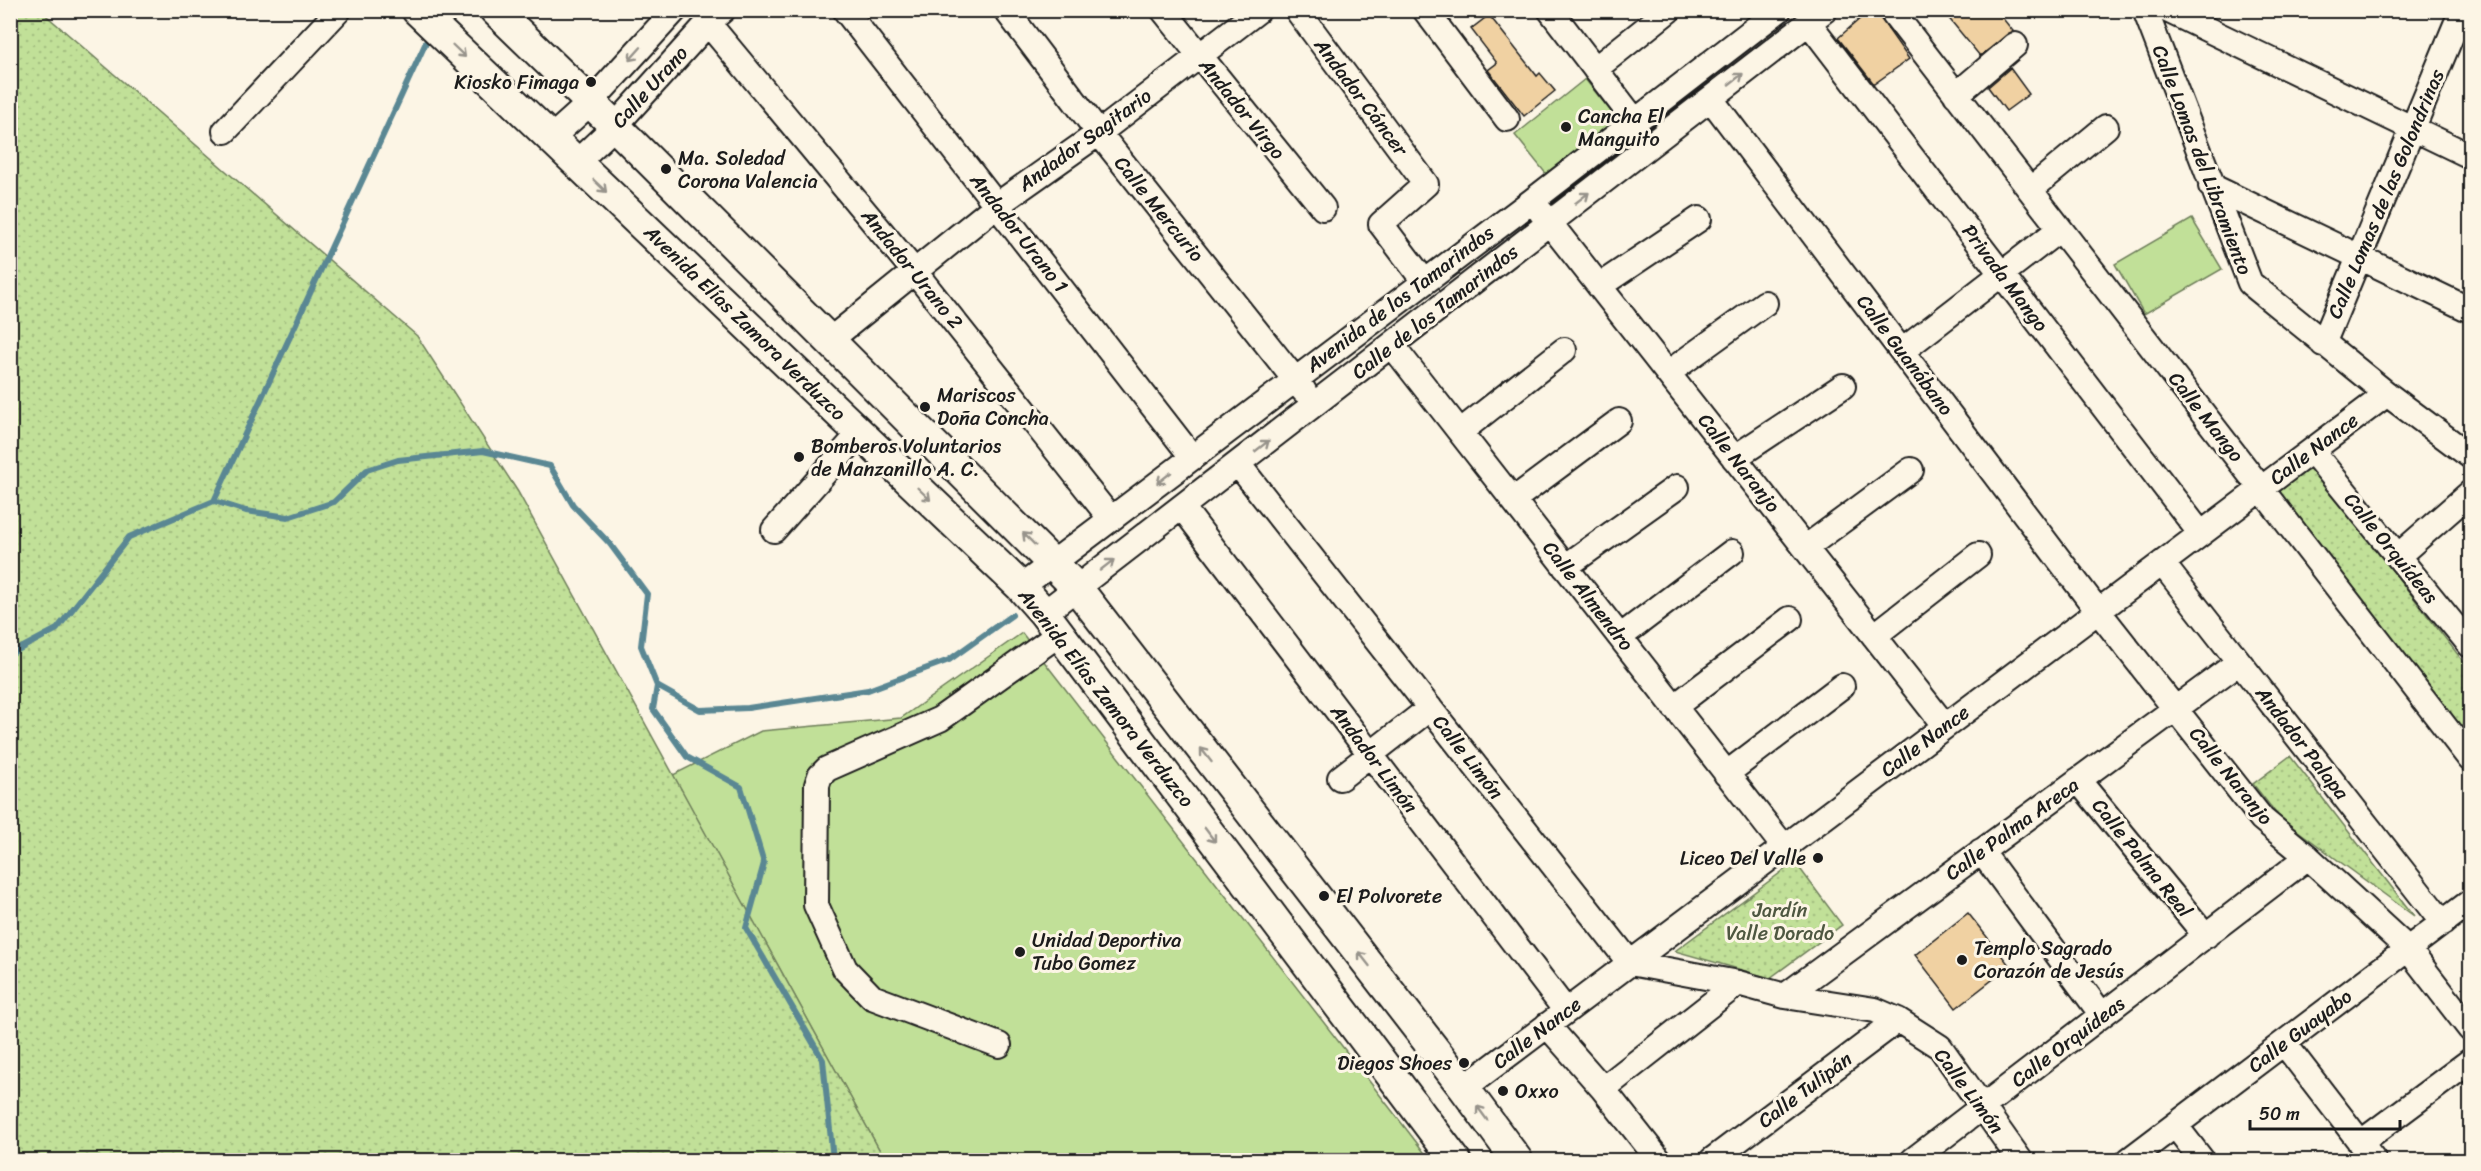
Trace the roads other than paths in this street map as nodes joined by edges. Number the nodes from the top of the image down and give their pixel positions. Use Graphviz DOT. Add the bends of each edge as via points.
graph roads {
  1 [pos="339,10"];
  2 [pos="417,10"];
  3 [pos="495,10"];
  4 [pos="675,10"];
  5 [pos="845,10"];
  6 [pos="1006,10"];
  7 [pos="1163,10"];
  8 [pos="1259,10"];
  9 [pos="1297,10"];
  10 [pos="1425,10"];
  11 [pos="1550,10"];
  12 [pos="1669,10"];
  13 [pos="1779,10"];
  14 [pos="1890,10"];
  15 [pos="2145,10"];
  16 [pos="2167,10"];
  17 [pos="2462,10"];
  18 [pos="715,17"];
  19 [pos="1817,17"];
  20 [pos="2015,45"];
  21 [pos="1199,56"];
  22 [pos="1595,69"];
  23 [pos="1956,95"];
  24 [pos="1711,99"];
  25 [pos="590,103"];
  26 [pos="1507,120"];
  27 [pos="1635,122"];
  28 [pos="615,126"];
  29 [pos="2106,127"];
  30 [pos="2413,128"];
  31 [pos="225,131"];
  32 [pos="1099,134"];
  33 [pos="550,139"];
  34 [pos="2470,156"];
  35 [pos="576,163"];
  36 [pos="2211,186"];
  37 [pos="2030,190"];
  38 [pos="1532,201"];
  39 [pos="997,205"];
  40 [pos="1323,208"];
  41 [pos="1699,219"];
  42 [pos="1550,223"];
  43 [pos="2060,229"];
  44 [pos="2360,257"];
  45 [pos="914,271"];
  46 [pos="2001,273"];
  47 [pos="1424,281"];
  48 [pos="1599,286"];
  49 [pos="1765,303"];
  50 [pos="2470,310"];
  51 [pos="830,340"];
  52 [pos="2323,344"];
  53 [pos="1392,345"];
  54 [pos="1564,350"];
  55 [pos="1902,351"];
  56 [pos="1668,373"];
  57 [pos="1294,379"];
  58 [pos="1844,386"];
  59 [pos="2387,394"];
  60 [pos="1315,404"];
  61 [pos="1618,421"];
  62 [pos="1460,432"];
  63 [pos="860,433"];
  64 [pos="2312,451"];
  65 [pos="2470,456"];
  66 [pos="1192,457"];
  67 [pos="1734,458"];
  68 [pos="1238,464"];
  69 [pos="1911,470"];
  70 [pos="1677,487"];
  71 [pos="2261,489"];
  72 [pos="2470,494"];
  73 [pos="1513,500"];
  74 [pos="1182,507"];
  75 [pos="1111,519"];
  76 [pos="774,531"];
  77 [pos="2201,534"];
  78 [pos="1805,548"];
  79 [pos="1732,552"];
  80 [pos="1978,555"];
  81 [pos="2398,556"];
  82 [pos="1053,563"];
  83 [pos="2162,563"];
  84 [pos="1565,567"];
  85 [pos="1021,587"];
  86 [pos="1077,588"];
  87 [pos="2098,611"];
  88 [pos="1790,619"];
  89 [pos="1052,624"];
  90 [pos="1874,636"];
  91 [pos="1620,637"];
  92 [pos="2470,645"];
  93 [pos="2239,662"];
  94 [pos="1842,686"];
  95 [pos="1674,706"];
  96 [pos="1430,708"];
  97 [pos="2176,708"];
  98 [pos="1945,726"];
  99 [pos="1371,755"];
  100 [pos="2470,759"];
  101 [pos="1726,774"];
  102 [pos="1340,778"];
  103 [pos="2078,780"];
  104 [pos="1784,847"];
  105 [pos="1981,851"];
  106 [pos="2308,857"];
  107 [pos="2470,902"];
  108 [pos="2443,922"];
  109 [pos="2206,936"];
  110 [pos="2409,949"];
  111 [pos="1630,963"];
  112 [pos="1738,983"];
  113 [pos="1785,996"];
  114 [pos="2102,1015"];
  115 [pos="1557,1018"];
  116 [pos="1898,1020"];
  117 [pos="2470,1029"];
  118 [pos="2284,1043"];
  119 [pos="999,1045"];
  120 [pos="2470,1061"];
  121 [pos="1464,1088"];
  122 [pos="1603,1089"];
  123 [pos="1983,1107"];
  124 [pos="2175,1125"];
  125 [pos="2367,1152"];
  126 [pos="1455,1161"];
  127 [pos="1517,1161"];
  128 [pos="1659,1161"];
  129 [pos="1712,1161"];
  130 [pos="1913,1161"];
  131 [pos="2020,1161"];
  132 [pos="2129,1161"];
  133 [pos="2202,1161"];
  1 -- 31 [label="street"];
  2 -- 33 [label="main road, Avenida Elías Zamora Verduzco, one-way"];
  3 -- 25 [label="main road"];
  4 -- 25 [label="street, Calle Urano, one-way"];
  5 -- 39 [label="street, Andador Urano 1"];
  6 -- 32 [label="street, Calle Mercurio"];
  7 -- 21 [label="street, Andador Virgo"];
  8 -- 21 [label="street, Andador Sagitario"];
  9 -- 47 [label="street, Andador Cáncer" via="1426,184 1381,224"];
  10 -- 26 [label="street"];
  11 -- 22 [label="street"];
  12 -- 22 [label="street"];
  13 -- 27 [label="street, Avenida de los Tamarindos"];
  14 -- 23 [label="street, Calle Mango"];
  15 -- 36 [label="street, Calle Lomas del Libramiento"];
  16 -- 30 [label="street"];
  17 -- 30 [label="street, Calle Lomas de las Golondrinas"];
  18 -- 28 [label="street, Calle Urano"];
  18 -- 45 [label="street, Andador Urano 2"];
  24 -- 19 [label="street, Calle de los Tamarindos, one-way"];
  19 -- 46 [label="street, Privada Mango"];
  20 -- 23 [label="street"];
  21 -- 32 [label="street, Andador Sagitario"];
  21 -- 40 [label="street, Andador Virgo"];
  22 -- 27 [label="street"];
  23 -- 37 [label="street, Calle Mango"];
  42 -- 24 [label="street, Calle de los Tamarindos, one-way"];
  24 -- 55 [label="street, Calle Guanábano"];
  25 -- 28 [label="main road"];
  25 -- 33 [label="street, Calle Urano"];
  27 -- 38 [label="street, Avenida de los Tamarindos"];
  28 -- 35 [label="street, Calle Urano"];
  28 -- 51 [label="main road"];
  29 -- 37 [label="street"];
  30 -- 34 [label="street"];
  30 -- 44 [label="street, Calle Lomas de las Golondrinas"];
  32 -- 39 [label="street, Andador Sagitario"];
  32 -- 57 [label="street, Calle Mercurio"];
  33 -- 35 [label="main road, Avenida Elías Zamora Verduzco"];
  35 -- 63 [label="main road, Avenida Elías Zamora Verduzco, one-way"];
  36 -- 44 [label="street"];
  36 -- 52 [label="street, Calle Lomas del Libramiento" via="2250,283"];
  37 -- 43 [label="street, Calle Mango"];
  38 -- 42 [label="street, Calle Naranjo"];
  38 -- 47 [label="street, Avenida de los Tamarindos"];
  39 -- 45 [label="street, Andador Sagitario"];
  39 -- 66 [label="street, Andador Urano 1"];
  41 -- 48 [label="street"];
  42 -- 48 [label="street, Calle Naranjo"];
  42 -- 53 [label="street, Calle de los Tamarindos"];
  43 -- 46 [label="street"];
  43 -- 71 [label="street, Calle Mango"];
  44 -- 50 [label="street"];
  44 -- 52 [label="street, Calle Lomas de las Golondrinas"];
  45 -- 51 [label="street, Andador Sagitario"];
  45 -- 75 [label="street, Andador Urano 2"];
  46 -- 55 [label="street"];
  46 -- 77 [label="street, Privada Mango"];
  47 -- 57 [label="street, Avenida de los Tamarindos"];
  48 -- 56 [label="street, Calle Naranjo"];
  49 -- 56 [label="street"];
  82 -- 51 [label="main road, one-way"];
  52 -- 59 [label="street, Calle Lomas del Libramiento"];
  53 -- 60 [label="street, Calle de los Tamarindos"];
  53 -- 62 [label="street, Calle Almendro"];
  54 -- 62 [label="street"];
  55 -- 87 [label="street, Calle Guanábano"];
  56 -- 67 [label="street, Calle Naranjo"];
  57 -- 60 [label="street, Calle Mercurio"];
  57 -- 66 [label="street, Avenida de los Tamarindos"];
  58 -- 67 [label="street"];
  59 -- 64 [label="street, Calle Nance"];
  59 -- 65 [label="street, Calle Lomas del Libramiento"];
  68 -- 60 [label="street, Calle de los Tamarindos, one-way"];
  61 -- 73 [label="street"];
  62 -- 73 [label="street, Calle Almendro"];
  63 -- 76 [label="street"];
  63 -- 85 [label="main road, Avenida Elías Zamora Verduzco, one-way"];
  64 -- 71 [label="street, Calle Nance"];
  64 -- 81 [label="street, Calle Orquídeas"];
  66 -- 75 [label="street, Avenida de los Tamarindos, one-way"];
  67 -- 78 [label="street, Calle Naranjo"];
  68 -- 74 [label="street, Calle de los Tamarindos"];
  68 -- 96 [label="street, Calle Limón"];
  69 -- 78 [label="street"];
  70 -- 84 [label="street"];
  71 -- 77 [label="street, Calle Nance"];
  71 -- 100 [label="street, Calle Mango"];
  72 -- 81 [label="street"];
  73 -- 84 [label="street, Calle Almendro"];
  86 -- 74 [label="street, Calle de los Tamarindos, one-way"];
  74 -- 99 [label="street, Andador Limón"];
  75 -- 82 [label="street, Avenida de los Tamarindos"];
  77 -- 83 [label="street, Calle Nance"];
  78 -- 90 [label="street, Calle Naranjo"];
  79 -- 91 [label="street"];
  80 -- 90 [label="street"];
  81 -- 92 [label="street, Calle Orquídeas"];
  82 -- 85 [label="street, Avenida de los Tamarindos"];
  82 -- 86 [label="main road"];
  83 -- 87 [label="street, Calle Nance"];
  83 -- 93 [label="street, Andador Palapa"];
  84 -- 91 [label="street, Calle Almendro"];
  85 -- 89 [label="main road, Avenida Elías Zamora Verduzco"];
  86 -- 89 [label="street, Calle de los Tamarindos"];
  121 -- 86 [label="main road, one-way"];
  87 -- 97 [label="street, Calle Naranjo"];
  87 -- 98 [label="street, Calle Nance"];
  88 -- 95 [label="street"];
  89 -- 119 [label="street, Calle de los Tamarindos" via="940,719 827,770 817,785 816,905 845,969 872,997"];
  89 -- 126 [label="main road, Avenida Elías Zamora Verduzco, one-way"];
  90 -- 98 [label="street, Calle Naranjo"];
  91 -- 95 [label="street, Calle Almendro"];
  93 -- 97 [label="street, Calle Palma Areca"];
  93 -- 108 [label="street, Andador Palapa"];
  94 -- 101 [label="street"];
  95 -- 101 [label="street, Calle Almendro"];
  96 -- 99 [label="street"];
  96 -- 111 [label="street, Calle Limón"];
  97 -- 103 [label="street, Calle Palma Areca"];
  97 -- 106 [label="street, Calle Naranjo" via="2262,819"];
  98 -- 104 [label="street, Calle Nance"];
  99 -- 102 [label="street"];
  99 -- 115 [label="street, Andador Limón"];
  101 -- 104 [label="street, Calle Almendro"];
  103 -- 105 [label="street, Calle Palma Areca"];
  103 -- 109 [label="street, Calle Palma Real"];
  104 -- 111 [label="street, Calle Nance"];
  105 -- 113 [label="street, Calle Palma Areca"];
  105 -- 114 [label="street"];
  106 -- 109 [label="street, Calle Orquídeas"];
  106 -- 110 [label="street, Calle Naranjo"];
  107 -- 108 [label="street, Calle Guayabo"];
  108 -- 110 [label="street, Calle Guayabo"];
  109 -- 114 [label="street, Calle Orquídeas"];
  110 -- 117 [label="street, Calle Naranjo"];
  110 -- 118 [label="street, Calle Guayabo"];
  111 -- 112 [label="street, Calle Limón"];
  111 -- 115 [label="street, Calle Nance"];
  112 -- 113 [label="street, Calle Limón"];
  112 -- 122 [label="street"];
  113 -- 116 [label="street, Calle Limón" via="1875,1010"];
  114 -- 123 [label="street, Calle Orquídeas"];
  115 -- 121 [label="street, Calle Nance"];
  115 -- 122 [label="street, Andador Limón"];
  116 -- 123 [label="street, Calle Limón" via="1940,1047"];
  116 -- 129 [label="street, Calle Tulipán"];
  118 -- 124 [label="street, Calle Guayabo"];
  118 -- 125 [label="street"];
  120 -- 125 [label="street"];
  127 -- 121 [label="main road, one-way"];
  122 -- 128 [label="street, Andador Limón"];
  123 -- 130 [label="street, Calle Orquídeas"];
  123 -- 131 [label="street, Calle Limón"];
  124 -- 132 [label="street, Calle Guayabo"];
  124 -- 133 [label="street"];
}
